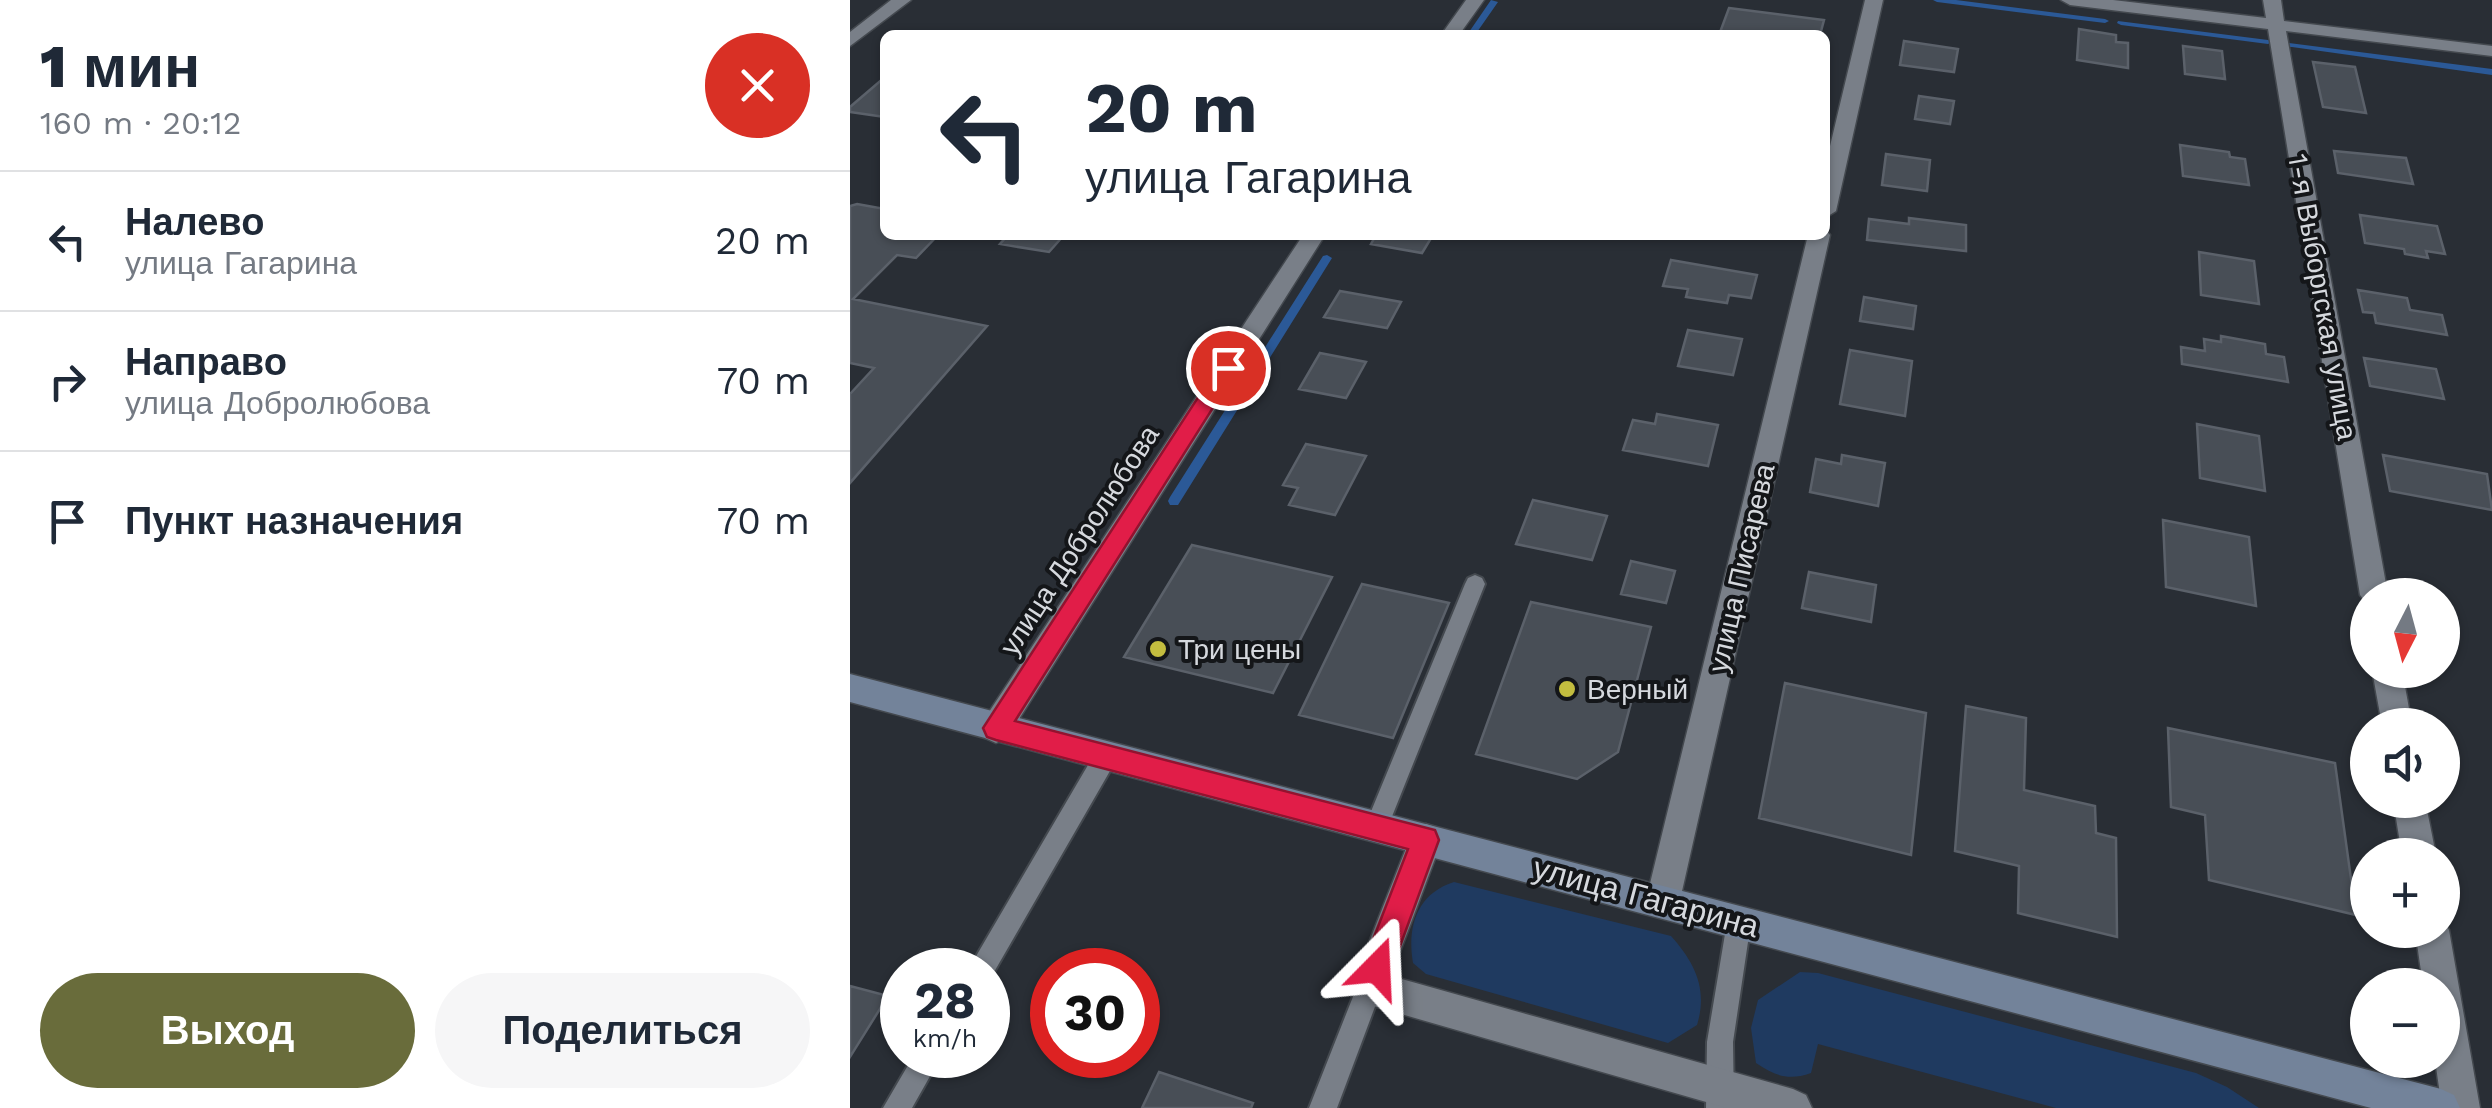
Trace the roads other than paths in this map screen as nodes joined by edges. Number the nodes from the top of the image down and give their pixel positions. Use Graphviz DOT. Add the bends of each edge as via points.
graph roads {
  1 [pos="902,0"];
  2 [pos="1475,0"];
  3 [pos="1874,0"];
  4 [pos="2070,0"];
  5 [pos="2272,0"];
  6 [pos="2277,26"];
  7 [pos="1454,30"];
  8 [pos="850,41"];
  9 [pos="2492,51"];
  10 [pos="1830,189"];
  11 [pos="1311,240"];
  12 [pos="1818,240"];
  13 [pos="2371,578"];
  14 [pos="1476,584"];
  15 [pos="850,688"];
  16 [pos="996,728"];
  17 [pos="1106,756"];
  18 [pos="1377,826"];
  19 [pos="1426,840"];
  20 [pos="1663,900"];
  21 [pos="1739,922"];
  22 [pos="994,948"];
  23 [pos="1370,988"];
  24 [pos="916,1078"];
  25 [pos="2456,1078"];
  26 [pos="2349,1096"];
  27 [pos="1721,1098"];
  28 [pos="898,1108"];
  29 [pos="1323,1108"];
  30 [pos="1793,1108"];
  31 [pos="2441,1108"];
  32 [pos="2461,1108"];
  1 -- 8 [label="street"];
  2 -- 7 [label="street"];
  3 -- 10 [label="street"];
  4 -- 6 [label="street"];
  5 -- 6 [label="street, 1-я Выборгская улица"];
  6 -- 9 [label="street"];
  6 -- 13 [label="street, 1-я Выборгская улица"];
  11 -- 16 [label="street, улица Добролюбова"];
  12 -- 20 [label="street, улица Писарева"];
  14 -- 18 [label="lane"];
  15 -- 16 [label="main road, улица Гагарина"];
  16 -- 17 [label="main road, улица Гагарина"];
  17 -- 18 [label="main road, улица Гагарина"];
  17 -- 22 [label="lane"];
  18 -- 19 [label="main road, улица Гагарина"];
  19 -- 20 [label="main road, улица Гагарина"];
  19 -- 23 [label="street"];
  20 -- 21 [label="main road, улица Гагарина"];
  21 -- 26 [label="main road, улица Гагарина"];
  21 -- 27 [label="lane" via="1720,1042"];
  23 -- 27 [label="street"];
  23 -- 29 [label="lane"];
  24 -- 28 [label="lane"];
  25 -- 32 [label="street"];
  26 -- 31 [label="main road, улица Гагарина"];
  27 -- 30 [label="street"];
}
